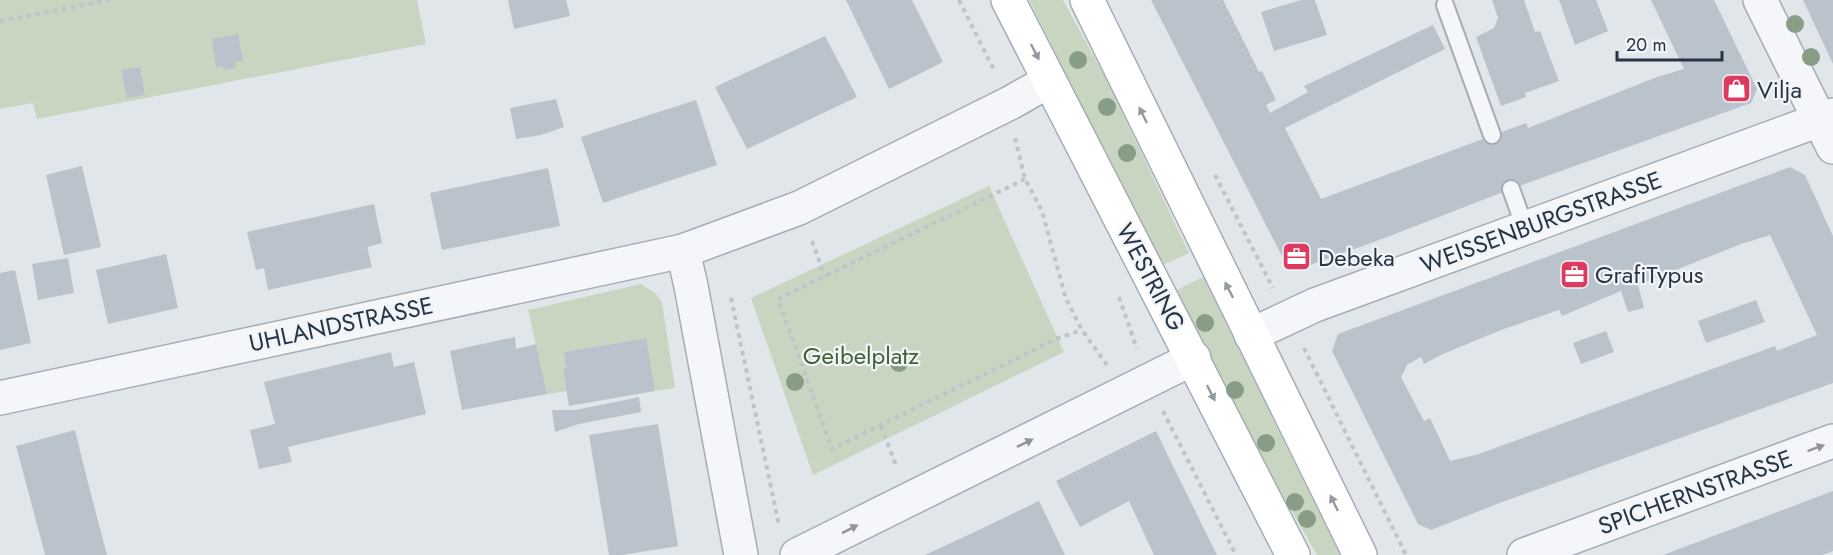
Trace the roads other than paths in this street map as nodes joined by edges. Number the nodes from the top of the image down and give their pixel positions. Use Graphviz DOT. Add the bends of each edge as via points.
graph roads {
  1 [pos="1008,0"];
  2 [pos="1087,0"];
  3 [pos="1760,0"];
  4 [pos="1445,5"];
  5 [pos="1049,81"];
  6 [pos="1829,127"];
  7 [pos="1492,135"];
  8 [pos="1511,189"];
  9 [pos="1525,228"];
  10 [pos="683,251"];
  11 [pos="1251,335"];
  12 [pos="1194,358"];
  13 [pos="0,398"];
  14 [pos="1833,441"];
  15 [pos="741,555"];
  16 [pos="797,555"];
  17 [pos="1293,555"];
  18 [pos="1360,555"];
  19 [pos="1524,555"];
  1 -- 5 [label="main road, WESTRING, one-way"];
  11 -- 2 [label="main road, one-way"];
  3 -- 6 [label="street"];
  4 -- 7 [label="lane"];
  5 -- 10 [label="street" via="799,208"];
  5 -- 12 [label="main road, WESTRING"];
  6 -- 9 [label="street, WEISSENBURGSTRASSE"];
  8 -- 9 [label="lane"];
  9 -- 11 [label="street, WEISSENBURGSTRASSE" via="1315,305"];
  10 -- 13 [label="street, UHLANDSTRASSE"];
  10 -- 15 [label="street"];
  18 -- 11 [label="main road, one-way"];
  16 -- 12 [label="street, one-way"];
  12 -- 17 [label="main road, WESTRING, one-way"];
  19 -- 14 [label="street, SPICHERNSTRASSE, one-way"];
}
